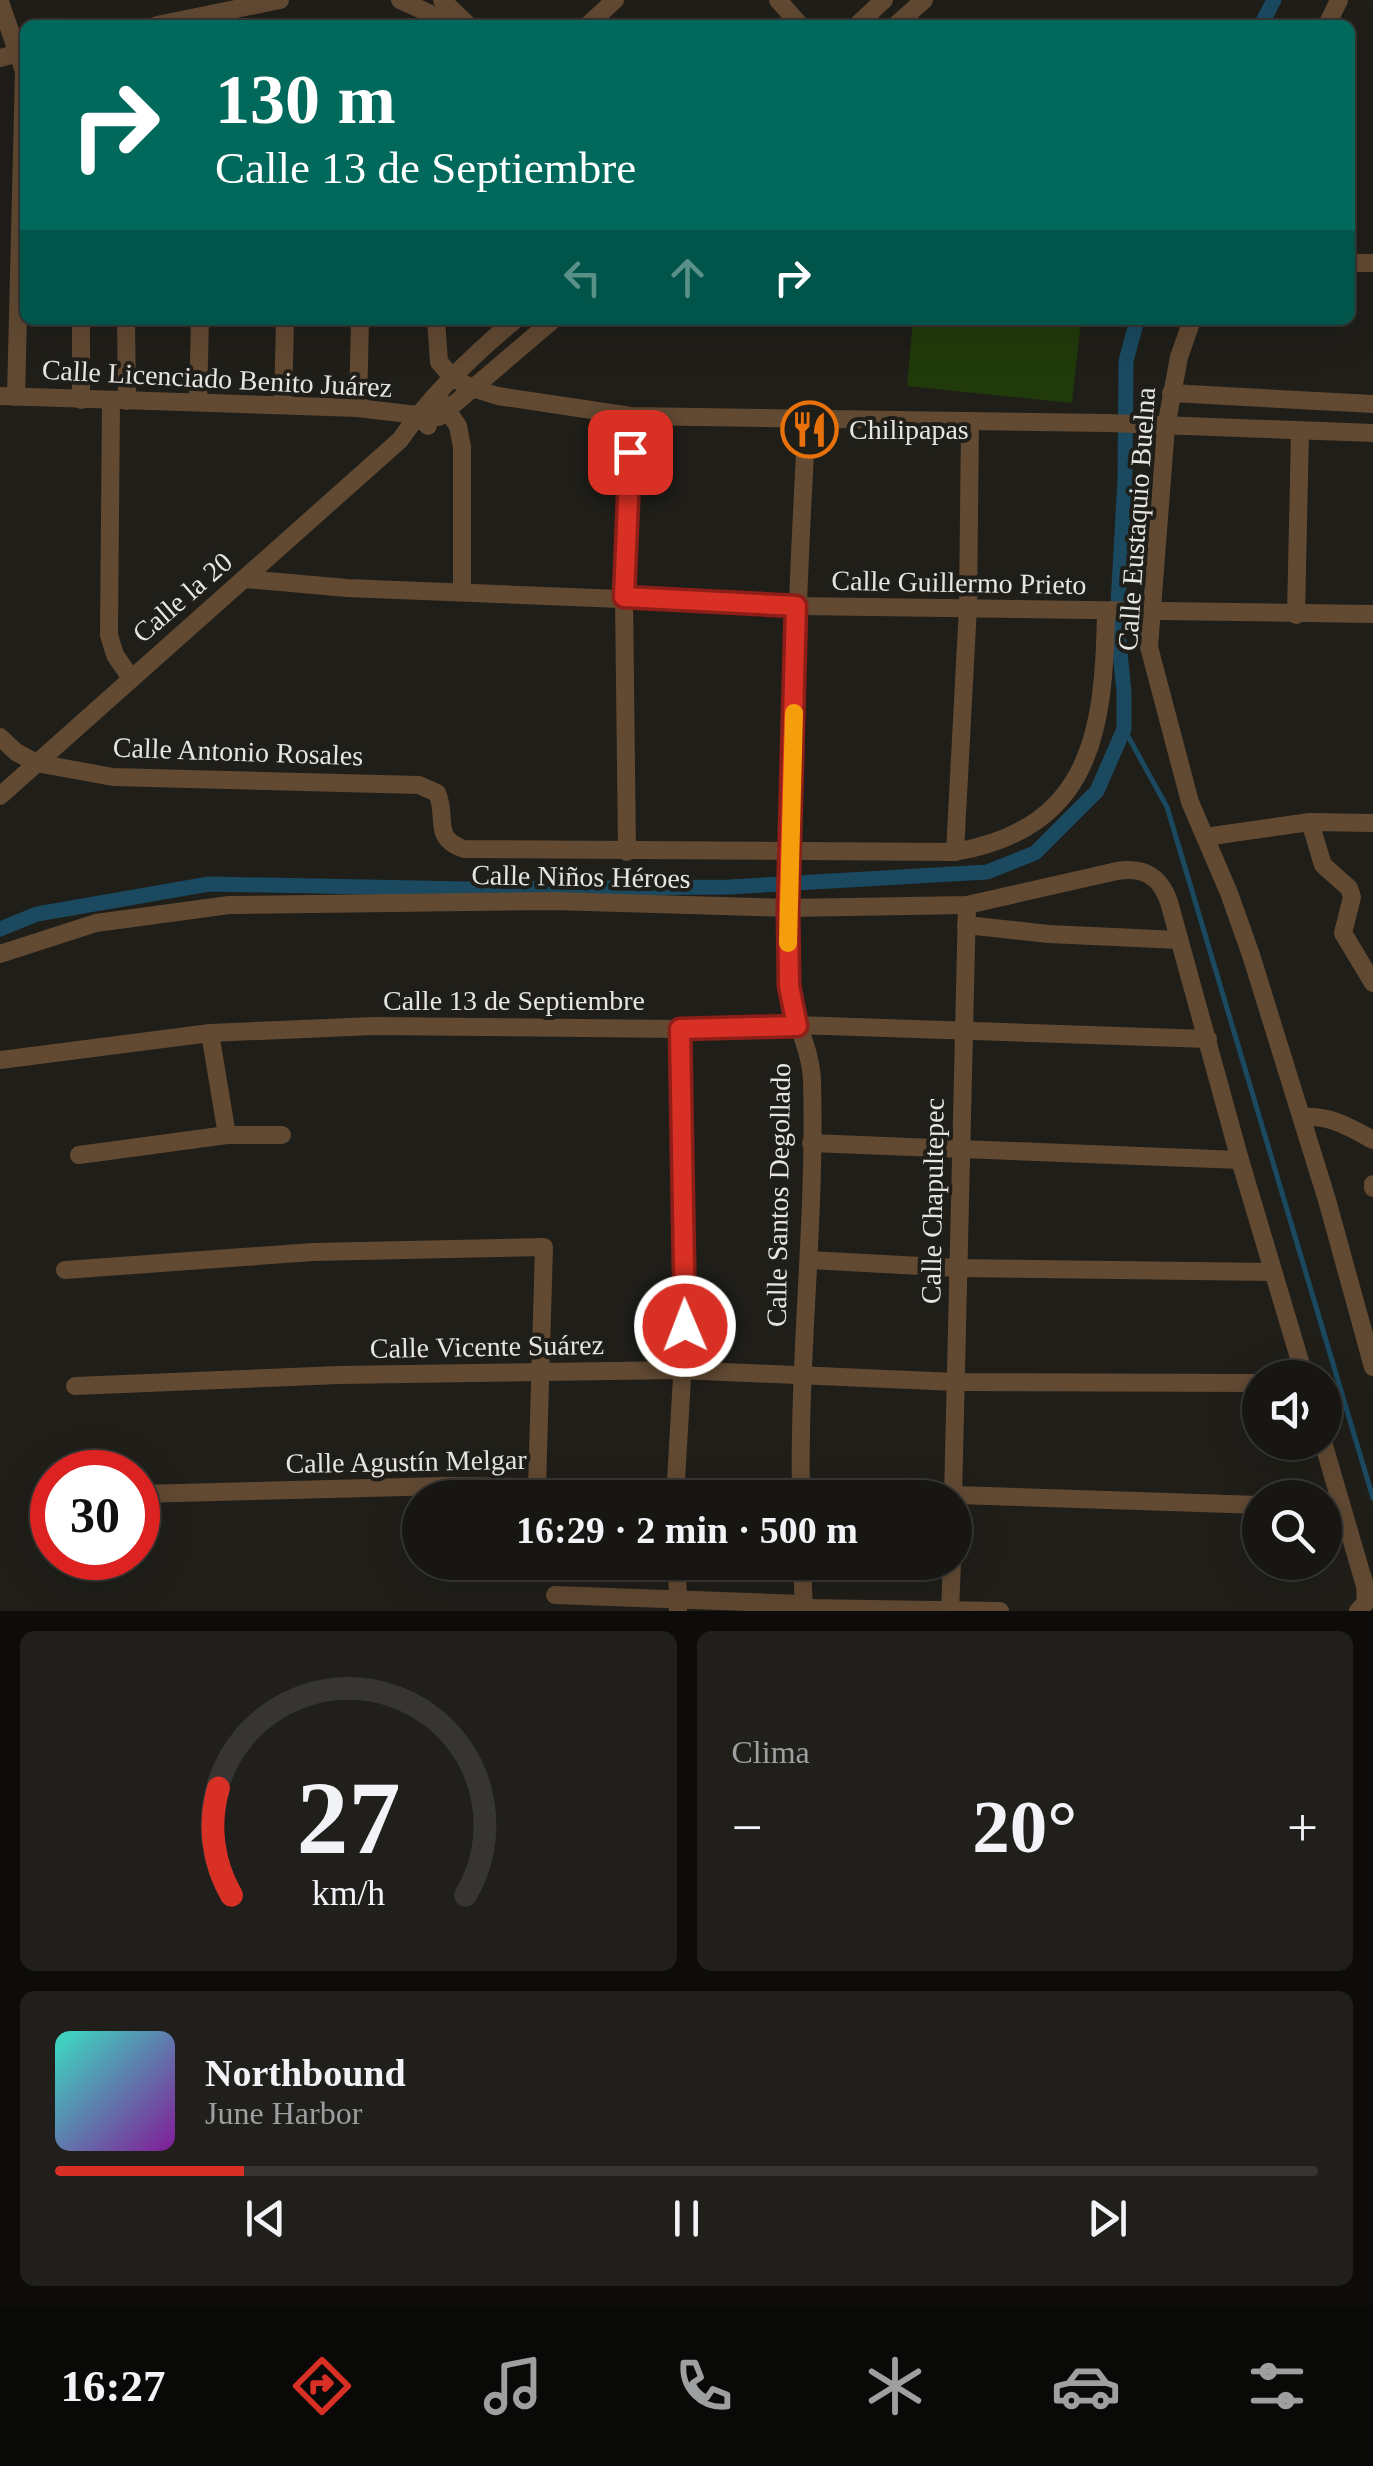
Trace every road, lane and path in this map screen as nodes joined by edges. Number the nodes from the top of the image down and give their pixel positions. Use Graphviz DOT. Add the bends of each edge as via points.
graph roads {
  1 [pos="280,0"];
  2 [pos="400,0"];
  3 [pos="442,0"];
  4 [pos="614,0"];
  5 [pos="778,0"];
  6 [pos="884,0"];
  7 [pos="924,0"];
  8 [pos="0,2"];
  9 [pos="206,7"];
  10 [pos="444,20"];
  11 [pos="463,20"];
  12 [pos="593,20"];
  13 [pos="796,20"];
  14 [pos="862,20"];
  15 [pos="902,20"];
  16 [pos="15,54"];
  17 [pos="20,215"];
  18 [pos="80,325"];
  19 [pos="126,325"];
  20 [pos="200,325"];
  21 [pos="285,325"];
  22 [pos="360,325"];
  23 [pos="436,325"];
  24 [pos="506,325"];
  25 [pos="547,325"];
  26 [pos="1190,325"];
  27 [pos="453,378"];
  28 [pos="472,388"];
  29 [pos="1170,393"];
  30 [pos="8,396"];
  31 [pos="81,400"];
  32 [pos="119,401"];
  33 [pos="198,402"];
  34 [pos="442,402"];
  35 [pos="1373,404"];
  36 [pos="283,405"];
  37 [pos="358,408"];
  38 [pos="632,416"];
  39 [pos="807,417"];
  40 [pos="970,420"];
  41 [pos="423,421"];
  42 [pos="1160,427"];
  43 [pos="1300,431"];
  44 [pos="1373,433"];
  45 [pos="246,579"];
  46 [pos="462,592"];
  47 [pos="624,597"];
  48 [pos="796,606"];
  49 [pos="968,607"];
  50 [pos="1109,612"];
  51 [pos="1149,612"];
  52 [pos="1373,614"];
  53 [pos="1296,615"];
  54 [pos="131,678"];
  55 [pos="0,737"];
  56 [pos="36,763"];
  57 [pos="0,796"];
  58 [pos="1310,822"];
  59 [pos="1373,823"];
  60 [pos="1204,836"];
  61 [pos="627,852"];
  62 [pos="955,852"];
  63 [pos="791,856"];
  64 [pos="788,902"];
  65 [pos="966,905"];
  66 [pos="966,925"];
  67 [pos="1179,940"];
  68 [pos="0,954"];
  69 [pos="1373,983"];
  70 [pos="797,1026"];
  71 [pos="680,1029"];
  72 [pos="964,1032"];
  73 [pos="210,1034"];
  74 [pos="1208,1039"];
  75 [pos="0,1060"];
  76 [pos="1302,1118"];
  77 [pos="227,1135"];
  78 [pos="282,1135"];
  79 [pos="1373,1140"];
  80 [pos="811,1143"];
  81 [pos="961,1150"];
  82 [pos="79,1155"];
  83 [pos="1240,1160"];
  84 [pos="809,1260"];
  85 [pos="958,1268"];
  86 [pos="65,1270"];
  87 [pos="1272,1272"];
  88 [pos="1299,1360"];
  89 [pos="1373,1367"];
  90 [pos="680,1370"];
  91 [pos="541,1374"];
  92 [pos="801,1374"];
  93 [pos="956,1382"];
  94 [pos="1242,1383"];
  95 [pos="74,1386"];
  96 [pos="537,1480"];
  97 [pos="676,1480"];
  98 [pos="801,1480"];
  99 [pos="953,1480"];
  100 [pos="402,1487"];
  101 [pos="160,1493"];
  102 [pos="972,1497"];
  103 [pos="1242,1504"];
  104 [pos="1342,1528"];
  105 [pos="802,1580"];
  106 [pos="951,1580"];
  107 [pos="555,1594"];
  108 [pos="678,1604"];
  109 [pos="803,1608"];
  110 [pos="950,1610"];
  111 [pos="1000,1611"];
  112 [pos="1358,1611"];
  1 -- 9 [label="street"];
  2 -- 10 [label="street"];
  3 -- 11 [label="street"];
  4 -- 12 [label="street"];
  5 -- 13 [label="street"];
  6 -- 14 [label="street"];
  7 -- 15 [label="street"];
  8 -- 16 [label="street"];
  17 -- 30 [label="street"];
  18 -- 31 [label="street"];
  19 -- 32 [label="street"];
  20 -- 33 [label="street"];
  21 -- 36 [label="street"];
  22 -- 37 [label="street"];
  23 -- 27 [label="street" via="439,362"];
  24 -- 27 [label="street, Calle la 20"];
  25 -- 28 [label="street, Calle la 20"];
  26 -- 29 [label="street, Calle Eustaquio Buelna"];
  27 -- 28 [label="street"];
  27 -- 34 [label="street, Calle la 20"];
  28 -- 34 [label="street, Calle la 20"];
  28 -- 38 [label="street"];
  29 -- 35 [label="street"];
  29 -- 42 [label="street, Calle Eustaquio Buelna"];
  30 -- 31 [label="street, Calle Licenciado Benito Juárez"];
  31 -- 32 [label="street, Calle Licenciado Benito Juárez"];
  32 -- 33 [label="street, Calle Licenciado Benito Juárez"];
  32 -- 54 [label="street" via="108,635"];
  33 -- 36 [label="street, Calle Licenciado Benito Juárez"];
  34 -- 41 [label="street, Calle la 20"];
  34 -- 46 [label="street" via="462,446"];
  36 -- 37 [label="street, Calle Licenciado Benito Juárez"];
  37 -- 41 [label="street, Calle Licenciado Benito Juárez"];
  38 -- 39 [label="street"];
  38 -- 47 [label="street"];
  39 -- 40 [label="street"];
  39 -- 48 [label="street, Calle Santos Degollado"];
  40 -- 42 [label="street"];
  40 -- 49 [label="street"];
  41 -- 45 [label="street, Calle la 20"];
  42 -- 43 [label="street"];
  42 -- 51 [label="street, Calle Eustaquio Buelna"];
  43 -- 44 [label="street"];
  43 -- 53 [label="street"];
  45 -- 46 [label="street, Calle Guillermo Prieto"];
  45 -- 54 [label="street, Calle la 20"];
  46 -- 47 [label="street, Calle Guillermo Prieto"];
  47 -- 48 [label="street, Calle Guillermo Prieto"];
  47 -- 61 [label="street"];
  48 -- 49 [label="street, Calle Guillermo Prieto"];
  48 -- 63 [label="street, Calle Santos Degollado"];
  49 -- 50 [label="street, Calle Guillermo Prieto"];
  49 -- 62 [label="street"];
  50 -- 51 [label="street, Calle Guillermo Prieto"];
  50 -- 62 [label="street" via="1099,720 1092,748 1066,794 1005,840"];
  51 -- 53 [label="street, Calle Guillermo Prieto"];
  51 -- 60 [label="street, Calle Eustaquio Buelna" via="1162,704"];
  52 -- 53 [label="street, Calle Guillermo Prieto"];
  54 -- 56 [label="street, Calle la 20"];
  55 -- 56 [label="street"];
  56 -- 57 [label="street, Calle la 20"];
  56 -- 61 [label="street, Calle Antonio Rosales" via="113,777 406,783 437,793 448,842 464,849"];
  58 -- 59 [label="street"];
  58 -- 60 [label="street"];
  58 -- 69 [label="street" via="1323,865 1349,888 1342,933"];
  60 -- 76 [label="street, Calle Eustaquio Buelna" via="1252,955"];
  61 -- 63 [label="street"];
  62 -- 63 [label="street"];
  63 -- 64 [label="street, Calle Santos Degollado"];
  64 -- 65 [label="street, Calle Niños Héroes"];
  64 -- 68 [label="street, Calle Niños Héroes" via="246,904 96,923"];
  64 -- 70 [label="street, Calle Santos Degollado" via="789,986"];
  65 -- 66 [label="street, Calle Chapultepec"];
  65 -- 67 [label="street, Calle Niños Héroes" via="1134,868 1158,882"];
  66 -- 67 [label="street"];
  66 -- 72 [label="street, Calle Chapultepec"];
  67 -- 74 [label="street"];
  70 -- 71 [label="street, Calle 13 de Septiembre"];
  70 -- 72 [label="street, Calle 13 de Septiembre"];
  70 -- 80 [label="street, Calle Santos Degollado" via="810,1061"];
  71 -- 73 [label="street, Calle 13 de Septiembre" via="454,1025"];
  71 -- 90 [label="street"];
  72 -- 74 [label="street, Calle 13 de Septiembre"];
  72 -- 81 [label="street, Calle Chapultepec"];
  73 -- 75 [label="street, Calle 13 de Septiembre"];
  73 -- 77 [label="street"];
  74 -- 83 [label="street"];
  76 -- 79 [label="street" via="1320,1116"];
  76 -- 89 [label="street, Calle Eustaquio Buelna"];
  77 -- 78 [label="street"];
  77 -- 82 [label="street"];
  80 -- 81 [label="street"];
  80 -- 84 [label="street, Calle Santos Degollado"];
  81 -- 83 [label="street"];
  81 -- 85 [label="street, Calle Chapultepec"];
  83 -- 87 [label="street"];
  84 -- 85 [label="street"];
  84 -- 92 [label="street, Calle Santos Degollado"];
  85 -- 87 [label="street"];
  85 -- 93 [label="street, Calle Chapultepec"];
  86 -- 91 [label="street" via="313,1252 544,1247"];
  87 -- 88 [label="street"];
  90 -- 91 [label="street, Calle Vicente Suárez"];
  90 -- 92 [label="street, Calle Vicente Suárez"];
  90 -- 97 [label="street"];
  91 -- 95 [label="street, Calle Vicente Suárez" via="338,1374"];
  91 -- 96 [label="street"];
  92 -- 93 [label="street, Calle Vicente Suárez"];
  92 -- 98 [label="street, Calle Santos Degollado"];
  93 -- 94 [label="street, Calle Vicente Suárez"];
  93 -- 99 [label="street, Calle Chapultepec"];
  100 -- 101 [label="street, Calle Agustín Melgar"];
  102 -- 103 [label="street"];
  104 -- 112 [label="street" via="1365,1586 1366,1602"];
  105 -- 109 [label="street"];
  106 -- 110 [label="street"];
  107 -- 108 [label="street"];
  108 -- 109 [label="street"];
  109 -- 110 [label="street"];
  110 -- 111 [label="street"];
}
